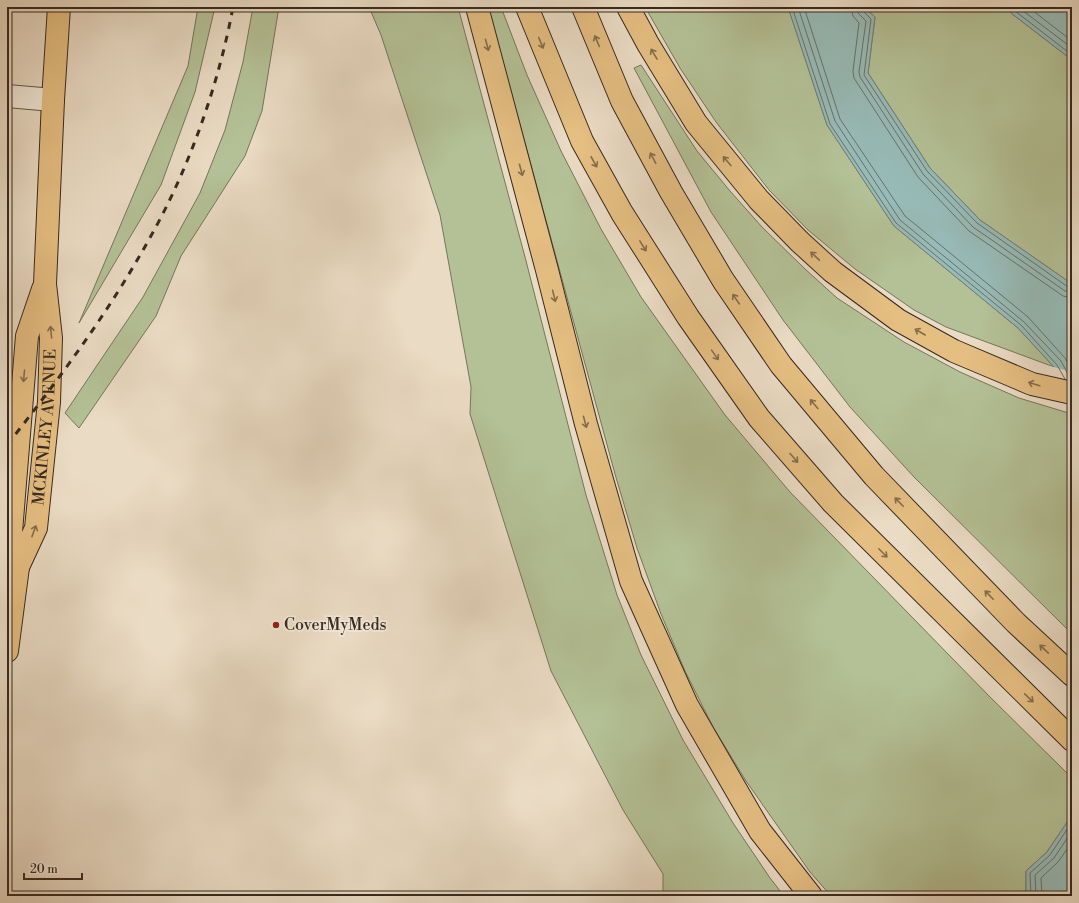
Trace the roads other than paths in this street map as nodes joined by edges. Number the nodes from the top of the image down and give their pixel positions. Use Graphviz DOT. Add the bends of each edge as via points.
graph roads {
  1 [pos="59,7"];
  2 [pos="477,7"];
  3 [pos="527,7"];
  4 [pos="583,7"];
  5 [pos="628,7"];
  6 [pos="7,96"];
  7 [pos="53,100"];
  8 [pos="1072,393"];
  9 [pos="7,651"];
  10 [pos="1072,675"];
  11 [pos="1072,740"];
  12 [pos="811,896"];
  1 -- 7 [label="main road, MCKINLEY AVENUE"];
  2 -- 12 [label="main road, one-way" via="586,424 631,581 687,705 760,831"];
  3 -- 11 [label="main road, one-way" via="582,141 622,213 688,317 754,411 833,503"];
  10 -- 4 [label="main road, one-way" via="1016,623 874,476 781,364 723,280 671,192 622,101"];
  8 -- 5 [label="main road, one-way" via="1032,384 954,352 898,320 833,272 759,200 696,123"];
  6 -- 7 [label="street"];
  7 -- 9 [label="main road, MCKINLEY AVENUE" via="45,284 27,336 11,532 18,567"];
}
